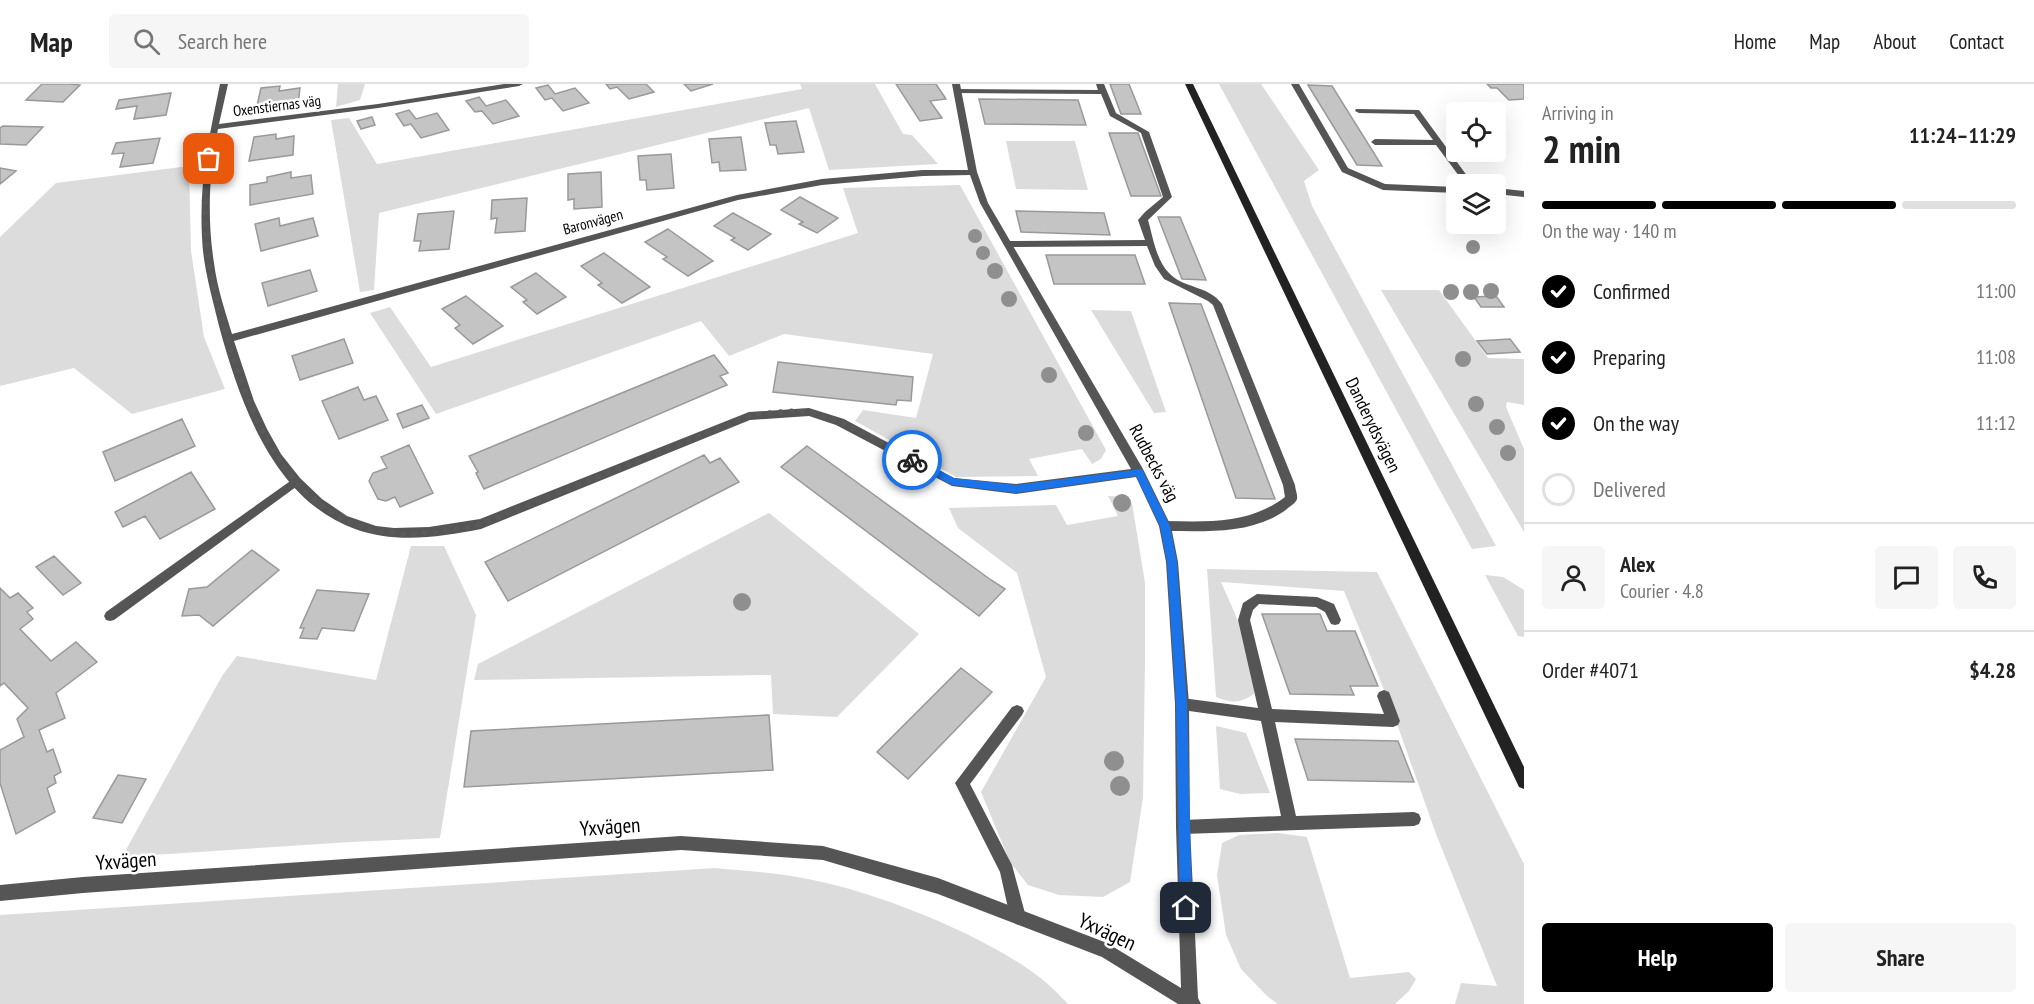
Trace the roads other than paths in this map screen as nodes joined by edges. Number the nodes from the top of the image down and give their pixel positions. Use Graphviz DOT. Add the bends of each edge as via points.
graph roads {
  1 [pos="224,84"];
  2 [pos="519,84"];
  3 [pos="1190,84"];
  4 [pos="1295,84"];
  5 [pos="957,87"];
  6 [pos="1102,88"];
  7 [pos="1359,111"];
  8 [pos="215,127"];
  9 [pos="1375,142"];
  10 [pos="1438,142"];
  11 [pos="973,172"];
  12 [pos="1461,174"];
  13 [pos="1446,190"];
  14 [pos="1506,192"];
  15 [pos="1524,194"];
  16 [pos="1151,243"];
  17 [pos="1008,244"];
  18 [pos="228,339"];
  19 [pos="1139,472"];
  20 [pos="296,481"];
  21 [pos="1165,526"];
  22 [pos="110,616"];
  23 [pos="1335,620"];
  24 [pos="1384,696"];
  25 [pos="1182,704"];
  26 [pos="1017,711"];
  27 [pos="1267,715"];
  28 [pos="1524,782"];
  29 [pos="1414,819"];
  30 [pos="1290,823"];
  31 [pos="1183,827"];
  32 [pos="0,893"];
  33 [pos="1018,917"];
  34 [pos="1191,1003"];
  1 -- 8 [label="street"];
  2 -- 8 [label="street, Oxenstiernas väg"];
  3 -- 28 [label="main road, Danderydsvägen"];
  4 -- 13 [label="street" via="1345,170 1383,187"];
  5 -- 6 [label="street"];
  5 -- 11 [label="street, Rudbecks väg"];
  6 -- 16 [label="street" via="1113,114 1145,132 1166,188 1168,197 1164,203 1143,220"];
  7 -- 10 [label="street" via="1416,112"];
  8 -- 18 [label="street" via="207,175 208,256"];
  9 -- 10 [label="street"];
  10 -- 12 [label="street"];
  11 -- 17 [label="street, Rudbecks väg" via="984,203"];
  11 -- 18 [label="street, Baronvägen" via="822,182 737,198"];
  14 -- 15 [label="street"];
  16 -- 17 [label="street"];
  16 -- 21 [label="street" via="1164,275 1208,295 1216,304 1289,485 1291,499 1269,516 1249,522"];
  17 -- 19 [label="street, Rudbecks väg"];
  18 -- 20 [label="street" via="262,429"];
  19 -- 20 [label="street" via="1016,489 952,482 840,422 808,412 749,416 481,524 444,532 387,532 366,527 343,519 312,500"];
  19 -- 21 [label="street, Rudbecks väg"];
  20 -- 22 [label="street"];
  21 -- 25 [label="street, Rudbecks väg" via="1172,562"];
  23 -- 27 [label="street" via="1330,608 1317,602 1257,599 1247,607 1244,620"];
  24 -- 27 [label="street" via="1394,721"];
  25 -- 27 [label="street"];
  25 -- 31 [label="street, Rudbecks väg"];
  26 -- 33 [label="street" via="962,783 1007,870"];
  27 -- 30 [label="street"];
  29 -- 30 [label="street"];
  30 -- 31 [label="street"];
  31 -- 34 [label="street, Rudbecks väg"];
  32 -- 33 [label="street, Yxvägen" via="681,843 823,853 938,886"];
  33 -- 34 [label="street, Yxvägen" via="1107,951"];
}
